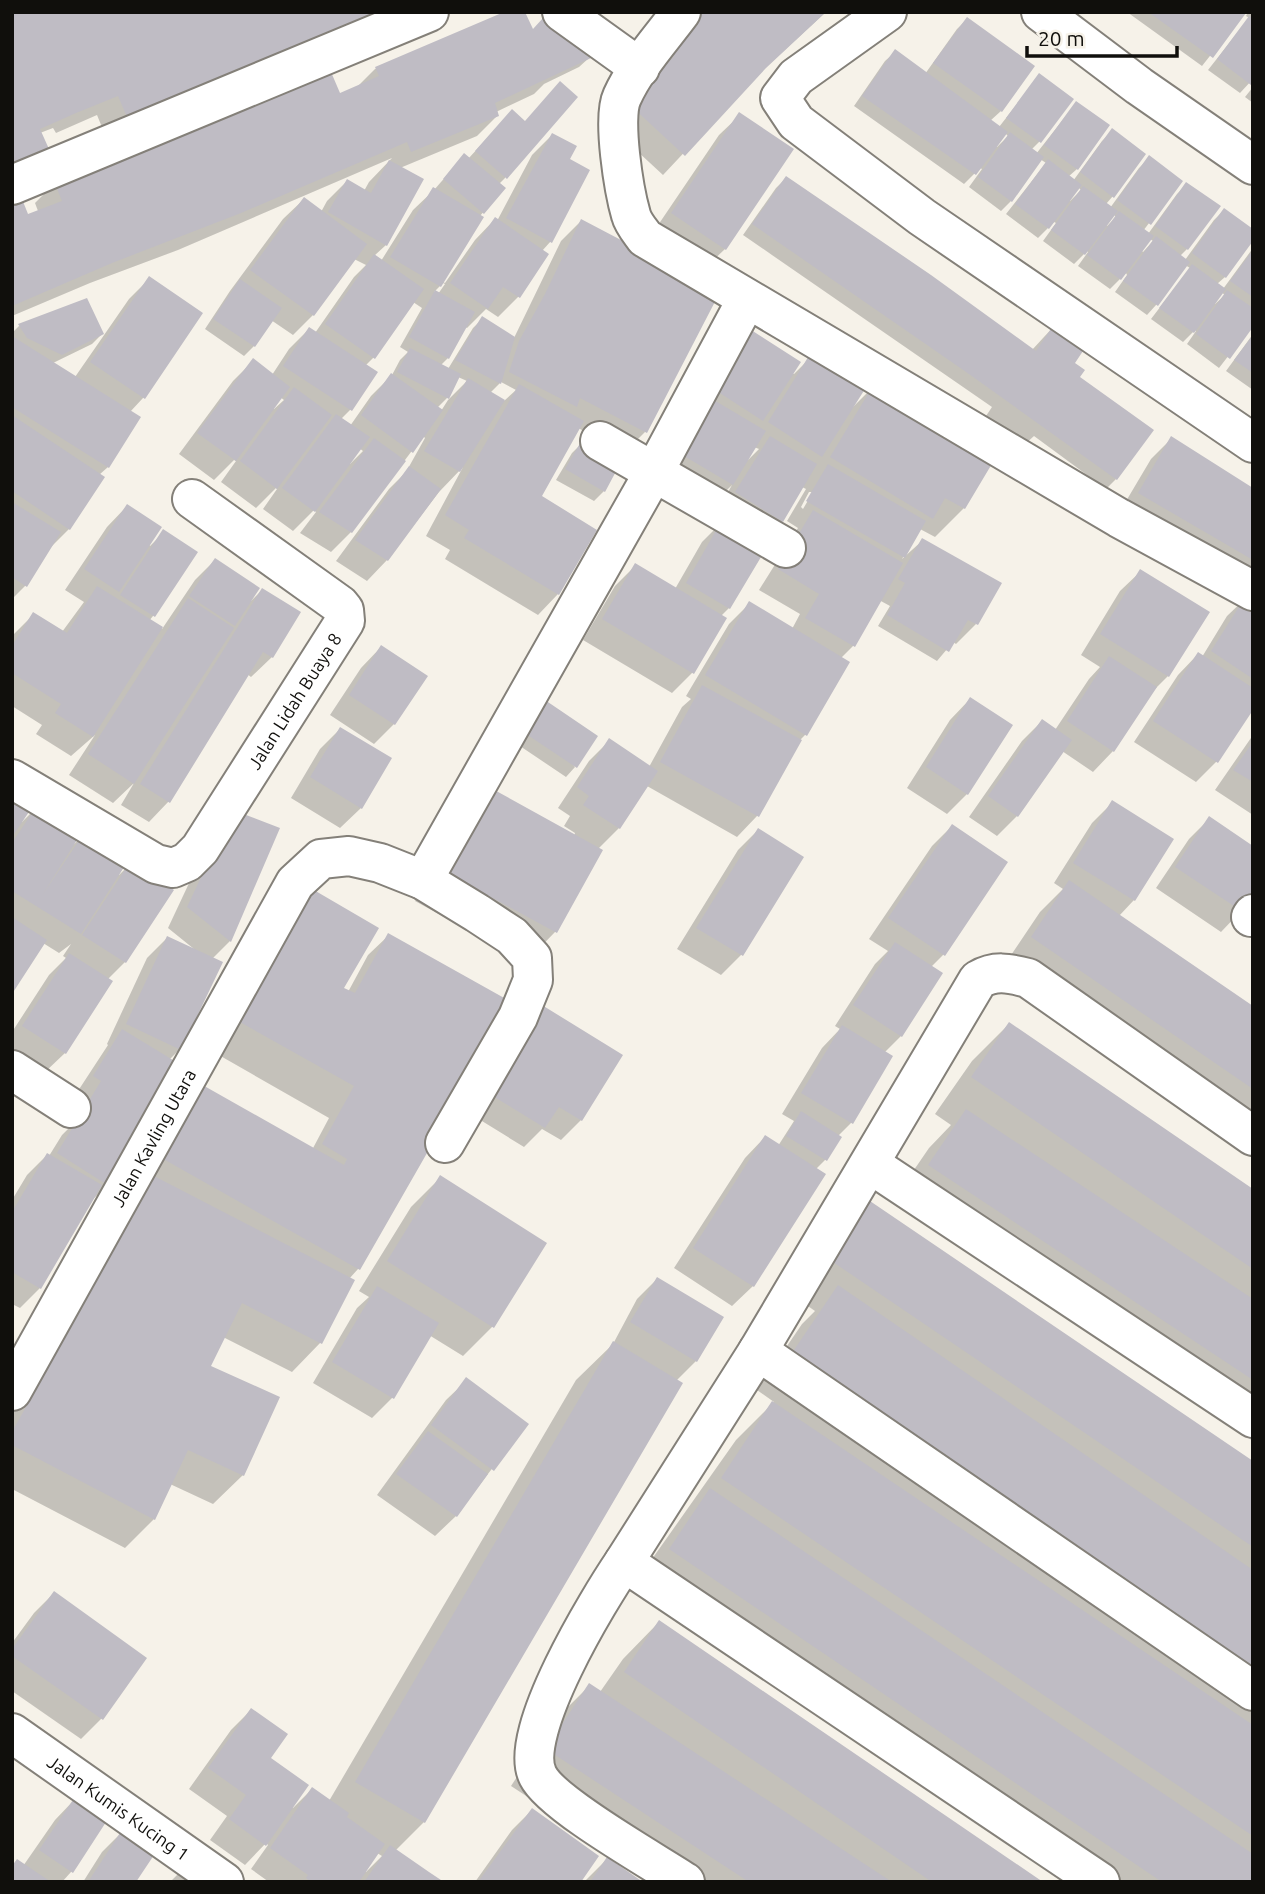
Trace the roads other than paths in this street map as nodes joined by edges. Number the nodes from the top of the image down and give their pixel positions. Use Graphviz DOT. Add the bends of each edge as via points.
graph roads {
  1 [pos="429,12"];
  2 [pos="562,12"];
  3 [pos="681,12"];
  4 [pos="887,12"];
  5 [pos="1041,12"];
  6 [pos="640,68"];
  7 [pos="1253,165"];
  8 [pos="12,185"];
  9 [pos="747,299"];
  10 [pos="600,441"];
  11 [pos="1253,443"];
  12 [pos="654,472"];
  13 [pos="192,499"];
  14 [pos="786,548"];
  15 [pos="1253,591"];
  16 [pos="12,779"];
  17 [pos="423,880"];
  18 [pos="12,1070"];
  19 [pos="71,1108"];
  20 [pos="1253,1136"];
  21 [pos="445,1143"];
  22 [pos="870,1164"];
  23 [pos="758,1351"];
  24 [pos="12,1391"];
  25 [pos="1253,1418"];
  26 [pos="624,1562"];
  27 [pos="1253,1691"];
  28 [pos="12,1733"];
  29 [pos="224,1882"];
  30 [pos="685,1882"];
  31 [pos="1100,1882"];
  1 -- 8 [label="street"];
  2 -- 6 [label="street"];
  3 -- 6 [label="street"];
  4 -- 11 [label="street" via="796,77 780,98 796,122 922,217"];
  5 -- 7 [label="street"];
  6 -- 9 [label="street" via="621,99 619,128 631,218 645,238"];
  9 -- 12 [label="street"];
  9 -- 15 [label="street" via="1119,518"];
  10 -- 12 [label="street"];
  12 -- 14 [label="street"];
  12 -- 17 [label="street"];
  13 -- 16 [label="street, Jalan Lidah Buaya 8" via="340,605 345,621 200,849 187,862 173,867 156,864"];
  17 -- 21 [label="street, Jalan Kavling Utara" via="512,936 532,958 533,980 518,1017"];
  17 -- 24 [label="street, Jalan Kavling Utara" via="349,856 321,859 295,883"];
  18 -- 19 [label="street"];
  20 -- 22 [label="street" via="1028,978 991,973 978,980"];
  22 -- 23 [label="street"];
  22 -- 25 [label="street"];
  23 -- 26 [label="street"];
  23 -- 27 [label="street"];
  26 -- 30 [label="street" via="569,1653 535,1738 534,1762 537,1775 556,1797"];
  26 -- 31 [label="street"];
  28 -- 29 [label="street, Jalan Kumis Kucing 1"];
}
